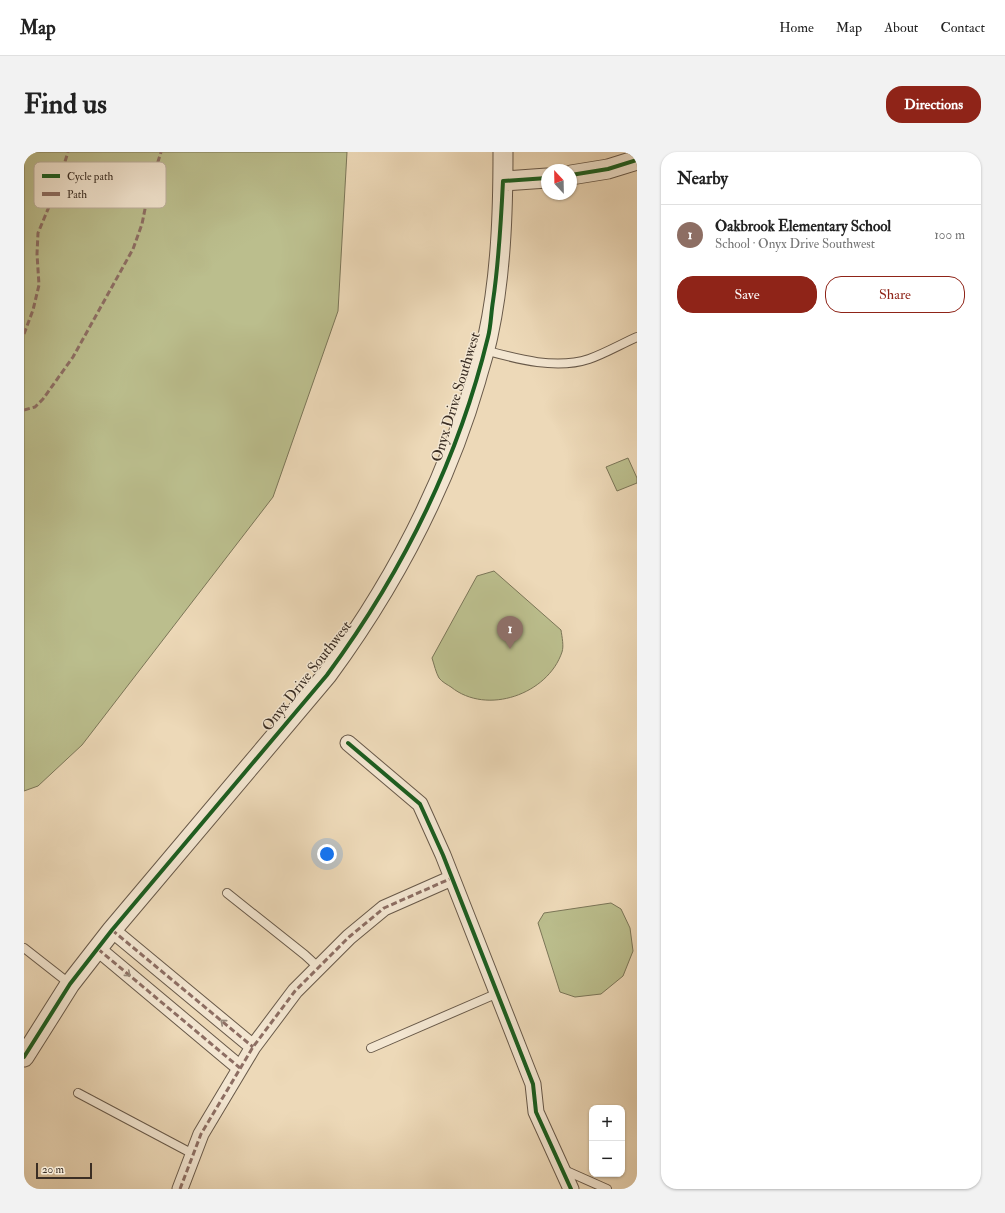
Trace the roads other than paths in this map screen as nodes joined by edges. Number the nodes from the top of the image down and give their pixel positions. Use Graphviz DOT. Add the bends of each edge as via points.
graph roads {
  1 [pos="503,152"];
  2 [pos="637,160"];
  3 [pos="577,175"];
  4 [pos="541,178"];
  5 [pos="503,181"];
  6 [pos="637,337"];
  7 [pos="484,350"];
  8 [pos="348,743"];
  9 [pos="452,878"];
  10 [pos="228,893"];
  11 [pos="112,930"];
  12 [pos="24,948"];
  13 [pos="98,948"];
  14 [pos="318,968"];
  15 [pos="70,984"];
  16 [pos="498,993"];
  17 [pos="252,1047"];
  18 [pos="371,1048"];
  19 [pos="24,1057"];
  20 [pos="240,1068"];
  21 [pos="78,1094"];
  22 [pos="193,1154"];
  23 [pos="562,1168"];
  24 [pos="180,1189"];
  25 [pos="571,1189"];
  26 [pos="607,1189"];
  1 -- 5 [label="street, Onyx Drive Southwest"];
  2 -- 3 [label="street" via="608,170"];
  4 -- 5 [label="street"];
  5 -- 7 [label="street, Onyx Drive Southwest" via="499,260"];
  6 -- 7 [label="lane" via="588,359 562,363 522,361"];
  7 -- 11 [label="street, Onyx Drive Southwest" via="447,468 416,536 360,631 327,675"];
  8 -- 9 [label="street" via="420,804"];
  9 -- 14 [label="street" via="384,908 349,937"];
  9 -- 16 [label="street"];
  10 -- 14 [label="lane"];
  11 -- 13 [label="street, Onyx Drive Southwest"];
  17 -- 11 [label="street, one-way"];
  12 -- 15 [label="lane"];
  13 -- 15 [label="street, Onyx Drive Southwest"];
  13 -- 20 [label="street, one-way"];
  14 -- 17 [label="street" via="295,991"];
  15 -- 19 [label="street, Onyx Drive Southwest"];
  16 -- 18 [label="lane"];
  16 -- 23 [label="street" via="534,1084 536,1112"];
  17 -- 20 [label="street"];
  20 -- 22 [label="street" via="201,1134"];
  21 -- 22 [label="lane"];
  22 -- 24 [label="street"];
  23 -- 25 [label="street"];
  23 -- 26 [label="lane"];
}
